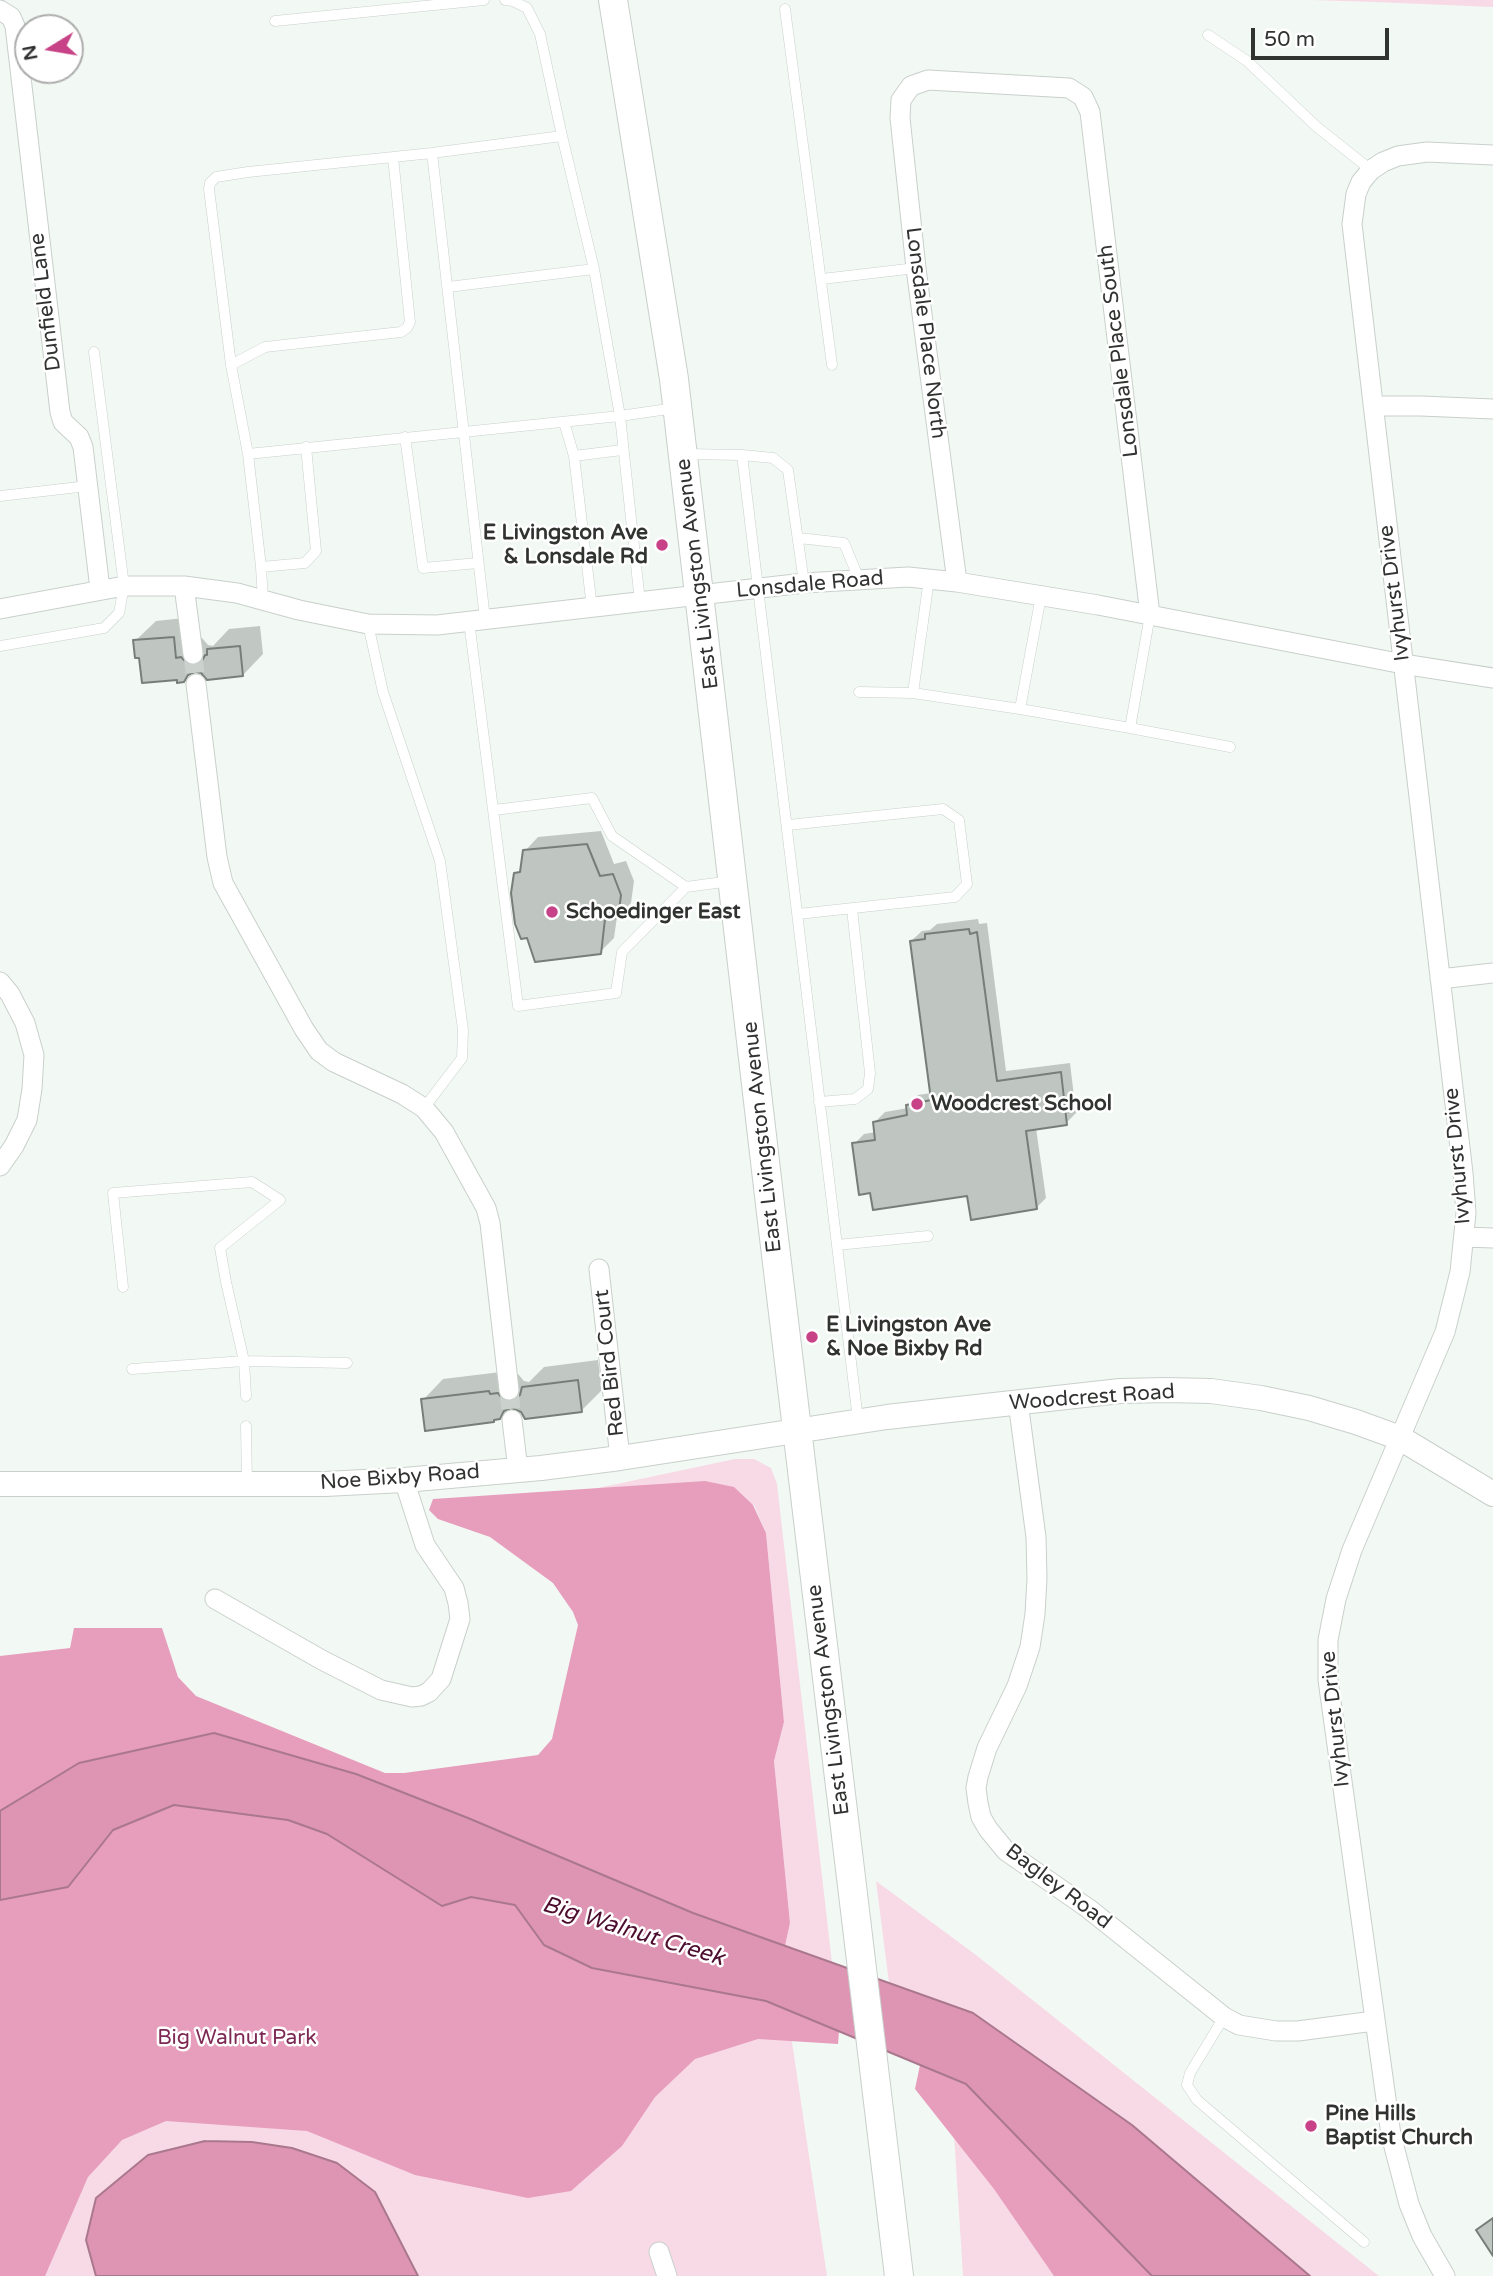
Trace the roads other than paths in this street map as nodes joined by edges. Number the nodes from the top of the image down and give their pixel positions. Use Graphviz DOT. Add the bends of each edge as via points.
graph roads {
  1 [pos="484,0"];
  2 [pos="505,0"];
  3 [pos="613,0"];
  4 [pos="785,9"];
  5 [pos="2,11"];
  6 [pos="275,21"];
  7 [pos="1208,35"];
  8 [pos="1077,92"];
  9 [pos="562,136"];
  10 [pos="432,153"];
  11 [pos="1493,155"];
  12 [pos="393,157"];
  13 [pos="1371,170"];
  14 [pos="916,268"];
  15 [pos="594,269"];
  16 [pos="822,279"];
  17 [pos="448,287"];
  18 [pos="94,352"];
  19 [pos="231,365"];
  20 [pos="832,365"];
  21 [pos="1373,406"];
  22 [pos="678,408"];
  23 [pos="1493,410"];
  24 [pos="620,416"];
  25 [pos="564,422"];
  26 [pos="463,432"];
  27 [pos="405,437"];
  28 [pos="306,447"];
  29 [pos="622,450"];
  30 [pos="248,454"];
  31 [pos="683,454"];
  32 [pos="742,455"];
  33 [pos="574,456"];
  34 [pos="88,486"];
  35 [pos="0,496"];
  36 [pos="799,538"];
  37 [pos="478,564"];
  38 [pos="261,567"];
  39 [pos="859,579"];
  40 [pos="929,579"];
  41 [pos="957,582"];
  42 [pos="804,583"];
  43 [pos="124,586"];
  44 [pos="184,586"];
  45 [pos="759,588"];
  46 [pos="100,589"];
  47 [pos="701,595"];
  48 [pos="1041,596"];
  49 [pos="263,600"];
  50 [pos="639,602"];
  51 [pos="592,607"];
  52 [pos="0,609"];
  53 [pos="1150,615"];
  54 [pos="477,620"];
  55 [pos="368,624"];
  56 [pos="0,646"];
  57 [pos="192,654"];
  58 [pos="1403,664"];
  59 [pos="1493,678"];
  60 [pos="196,684"];
  61 [pos="859,692"];
  62 [pos="913,693"];
  63 [pos="1020,709"];
  64 [pos="1130,729"];
  65 [pos="1230,747"];
  66 [pos="494,810"];
  67 [pos="788,825"];
  68 [pos="734,880"];
  69 [pos="686,887"];
  70 [pos="852,909"];
  71 [pos="798,914"];
  72 [pos="1493,973"];
  73 [pos="1440,979"];
  74 [pos="0,982"];
  75 [pos="819,1102"];
  76 [pos="424,1108"];
  77 [pos="0,1166"];
  78 [pos="928,1237"];
  79 [pos="1465,1237"];
  80 [pos="1493,1238"];
  81 [pos="836,1245"];
  82 [pos="599,1269"];
  83 [pos="123,1287"];
  84 [pos="244,1361"];
  85 [pos="347,1363"];
  86 [pos="132,1369"];
  87 [pos="509,1390"];
  88 [pos="246,1396"];
  89 [pos="1018,1402"];
  90 [pos="512,1420"];
  91 [pos="858,1420"];
  92 [pos="246,1426"];
  93 [pos="797,1430"];
  94 [pos="1400,1438"];
  95 [pos="620,1458"];
  96 [pos="518,1470"];
  97 [pos="404,1480"];
  98 [pos="0,1484"];
  99 [pos="247,1484"];
  100 [pos="1493,1494"];
  101 [pos="215,1599"];
  102 [pos="1224,2017"];
  103 [pos="1374,2021"];
  104 [pos="1364,2242"];
  105 [pos="659,2252"];
  106 [pos="667,2276"];
  107 [pos="899,2276"];
  108 [pos="1445,2276"];
  1 -- 6 [label="lane"];
  2 -- 9 [label="lane" via="527,8 540,34"];
  3 -- 22 [label="main road, East Livingston Avenue"];
  4 -- 16 [label="lane"];
  5 -- 34 [label="street, Dunfield Lane" via="15,26 60,412 63,422 79,436"];
  7 -- 13 [label="lane" via="1247,61"];
  8 -- 14 [label="street, Lonsdale Place North" via="1051,86 928,80 911,86 900,109"];
  8 -- 53 [label="street, Lonsdale Place South" via="1090,112"];
  9 -- 10 [label="lane"];
  9 -- 15 [label="lane"];
  10 -- 12 [label="lane"];
  10 -- 17 [label="lane"];
  11 -- 13 [label="street" via="1412,153"];
  12 -- 19 [label="lane" via="407,328 265,347"];
  12 -- 19 [label="lane" via="248,172 212,181 209,189"];
  13 -- 21 [label="street, Ivyhurst Drive" via="1356,194 1352,224"];
  14 -- 16 [label="lane"];
  14 -- 41 [label="street, Lonsdale Place North"];
  15 -- 17 [label="lane"];
  15 -- 24 [label="lane"];
  16 -- 20 [label="lane"];
  17 -- 26 [label="lane"];
  18 -- 43 [label="lane"];
  19 -- 30 [label="lane"];
  21 -- 23 [label="street"];
  21 -- 58 [label="street, Ivyhurst Drive"];
  22 -- 24 [label="lane"];
  22 -- 31 [label="main road, East Livingston Avenue"];
  24 -- 25 [label="lane"];
  24 -- 29 [label="lane"];
  25 -- 26 [label="lane"];
  25 -- 33 [label="lane"];
  26 -- 27 [label="lane"];
  26 -- 37 [label="lane"];
  27 -- 28 [label="lane"];
  27 -- 37 [label="lane" via="423,568"];
  28 -- 30 [label="lane"];
  28 -- 38 [label="lane" via="316,551 305,563"];
  29 -- 33 [label="lane"];
  29 -- 50 [label="lane"];
  30 -- 38 [label="lane"];
  31 -- 32 [label="lane"];
  31 -- 47 [label="main road, East Livingston Avenue"];
  32 -- 36 [label="lane" via="773,458 788,470"];
  32 -- 45 [label="lane"];
  33 -- 51 [label="lane"];
  34 -- 35 [label="lane"];
  34 -- 46 [label="street, Dunfield Lane"];
  36 -- 39 [label="lane" via="844,543"];
  36 -- 42 [label="lane"];
  37 -- 54 [label="lane"];
  38 -- 49 [label="lane"];
  39 -- 40 [label="street, Lonsdale Road"];
  39 -- 42 [label="street, Lonsdale Road"];
  40 -- 41 [label="street, Lonsdale Road"];
  40 -- 62 [label="lane"];
  41 -- 48 [label="street, Lonsdale Road"];
  42 -- 45 [label="street, Lonsdale Road"];
  43 -- 44 [label="street, Lonsdale Road"];
  43 -- 46 [label="street, Lonsdale Road"];
  43 -- 56 [label="lane" via="119,613 104,628"];
  44 -- 49 [label="street, Lonsdale Road"];
  44 -- 57 [label="street"];
  45 -- 47 [label="street, Lonsdale Road"];
  45 -- 67 [label="lane"];
  46 -- 52 [label="street, Lonsdale Road"];
  47 -- 50 [label="street, Lonsdale Road"];
  47 -- 68 [label="main road, East Livingston Avenue"];
  48 -- 53 [label="street, Lonsdale Road"];
  48 -- 63 [label="lane"];
  49 -- 55 [label="street, Lonsdale Road"];
  50 -- 51 [label="street, Lonsdale Road"];
  51 -- 54 [label="street, Lonsdale Road"];
  53 -- 58 [label="street, Lonsdale Road"];
  53 -- 64 [label="lane"];
  54 -- 55 [label="street, Lonsdale Road" via="437,625"];
  54 -- 66 [label="lane"];
  55 -- 76 [label="lane" via="383,692 440,861 463,1030 462,1058"];
  58 -- 59 [label="street, Lonsdale Road"];
  58 -- 73 [label="street, Ivyhurst Drive"];
  60 -- 76 [label="street" via="217,857 236,909 320,1051"];
  61 -- 62 [label="lane"];
  62 -- 63 [label="lane"];
  63 -- 64 [label="lane"];
  64 -- 65 [label="lane"];
  66 -- 69 [label="lane" via="592,797 612,836"];
  66 -- 69 [label="lane" via="518,1006 616,993 622,952"];
  67 -- 70 [label="lane" via="943,809 959,820 967,884 956,897"];
  67 -- 71 [label="lane"];
  68 -- 69 [label="lane"];
  68 -- 93 [label="main road, East Livingston Avenue"];
  70 -- 71 [label="lane"];
  70 -- 75 [label="lane" via="868,1089 855,1098"];
  71 -- 75 [label="lane"];
  72 -- 73 [label="street"];
  73 -- 79 [label="street, Ivyhurst Drive" via="1463,1173"];
  74 -- 77 [label="street" via="25,1023 34,1055 27,1121"];
  75 -- 81 [label="lane"];
  76 -- 87 [label="street" via="444,1132 486,1208"];
  78 -- 81 [label="lane"];
  79 -- 80 [label="street"];
  79 -- 94 [label="street, Ivyhurst Drive" via="1445,1332"];
  81 -- 91 [label="lane"];
  82 -- 95 [label="street, Red Bird Court"];
  83 -- 84 [label="lane" via="113,1193 252,1182 281,1200 220,1248"];
  84 -- 85 [label="lane"];
  84 -- 86 [label="lane"];
  84 -- 88 [label="lane"];
  89 -- 91 [label="street, Woodcrest Road"];
  89 -- 94 [label="street, Woodcrest Road" via="1120,1391 1212,1391 1309,1408"];
  89 -- 102 [label="street, Bagley Road" via="1036,1537 1035,1614 1017,1686 981,1764 976,1788 981,1817 1006,1850 1089,1909"];
  90 -- 96 [label="street"];
  91 -- 93 [label="street, Woodcrest Road"];
  92 -- 99 [label="lane"];
  93 -- 95 [label="street, Noe Bixby Road"];
  93 -- 107 [label="main road, East Livingston Avenue"];
  94 -- 100 [label="street, Woodcrest Road"];
  94 -- 103 [label="street, Ivyhurst Drive" via="1352,1550 1335,1599 1328,1640 1328,1680"];
  95 -- 96 [label="street, Noe Bixby Road"];
  96 -- 97 [label="street, Noe Bixby Road"];
  97 -- 99 [label="street, Noe Bixby Road"];
  97 -- 101 [label="street" via="425,1545 454,1588 460,1619 441,1678 429,1692 412,1697 381,1690"];
  98 -- 99 [label="street, Noe Bixby Road"];
  102 -- 103 [label="street, Bagley Road" via="1239,2025 1276,2031"];
  102 -- 104 [label="lane" via="1187,2085 1197,2100"];
  103 -- 108 [label="street, Ivyhurst Drive" via="1396,2159 1422,2236"];
  105 -- 106 [label="street"];
}
